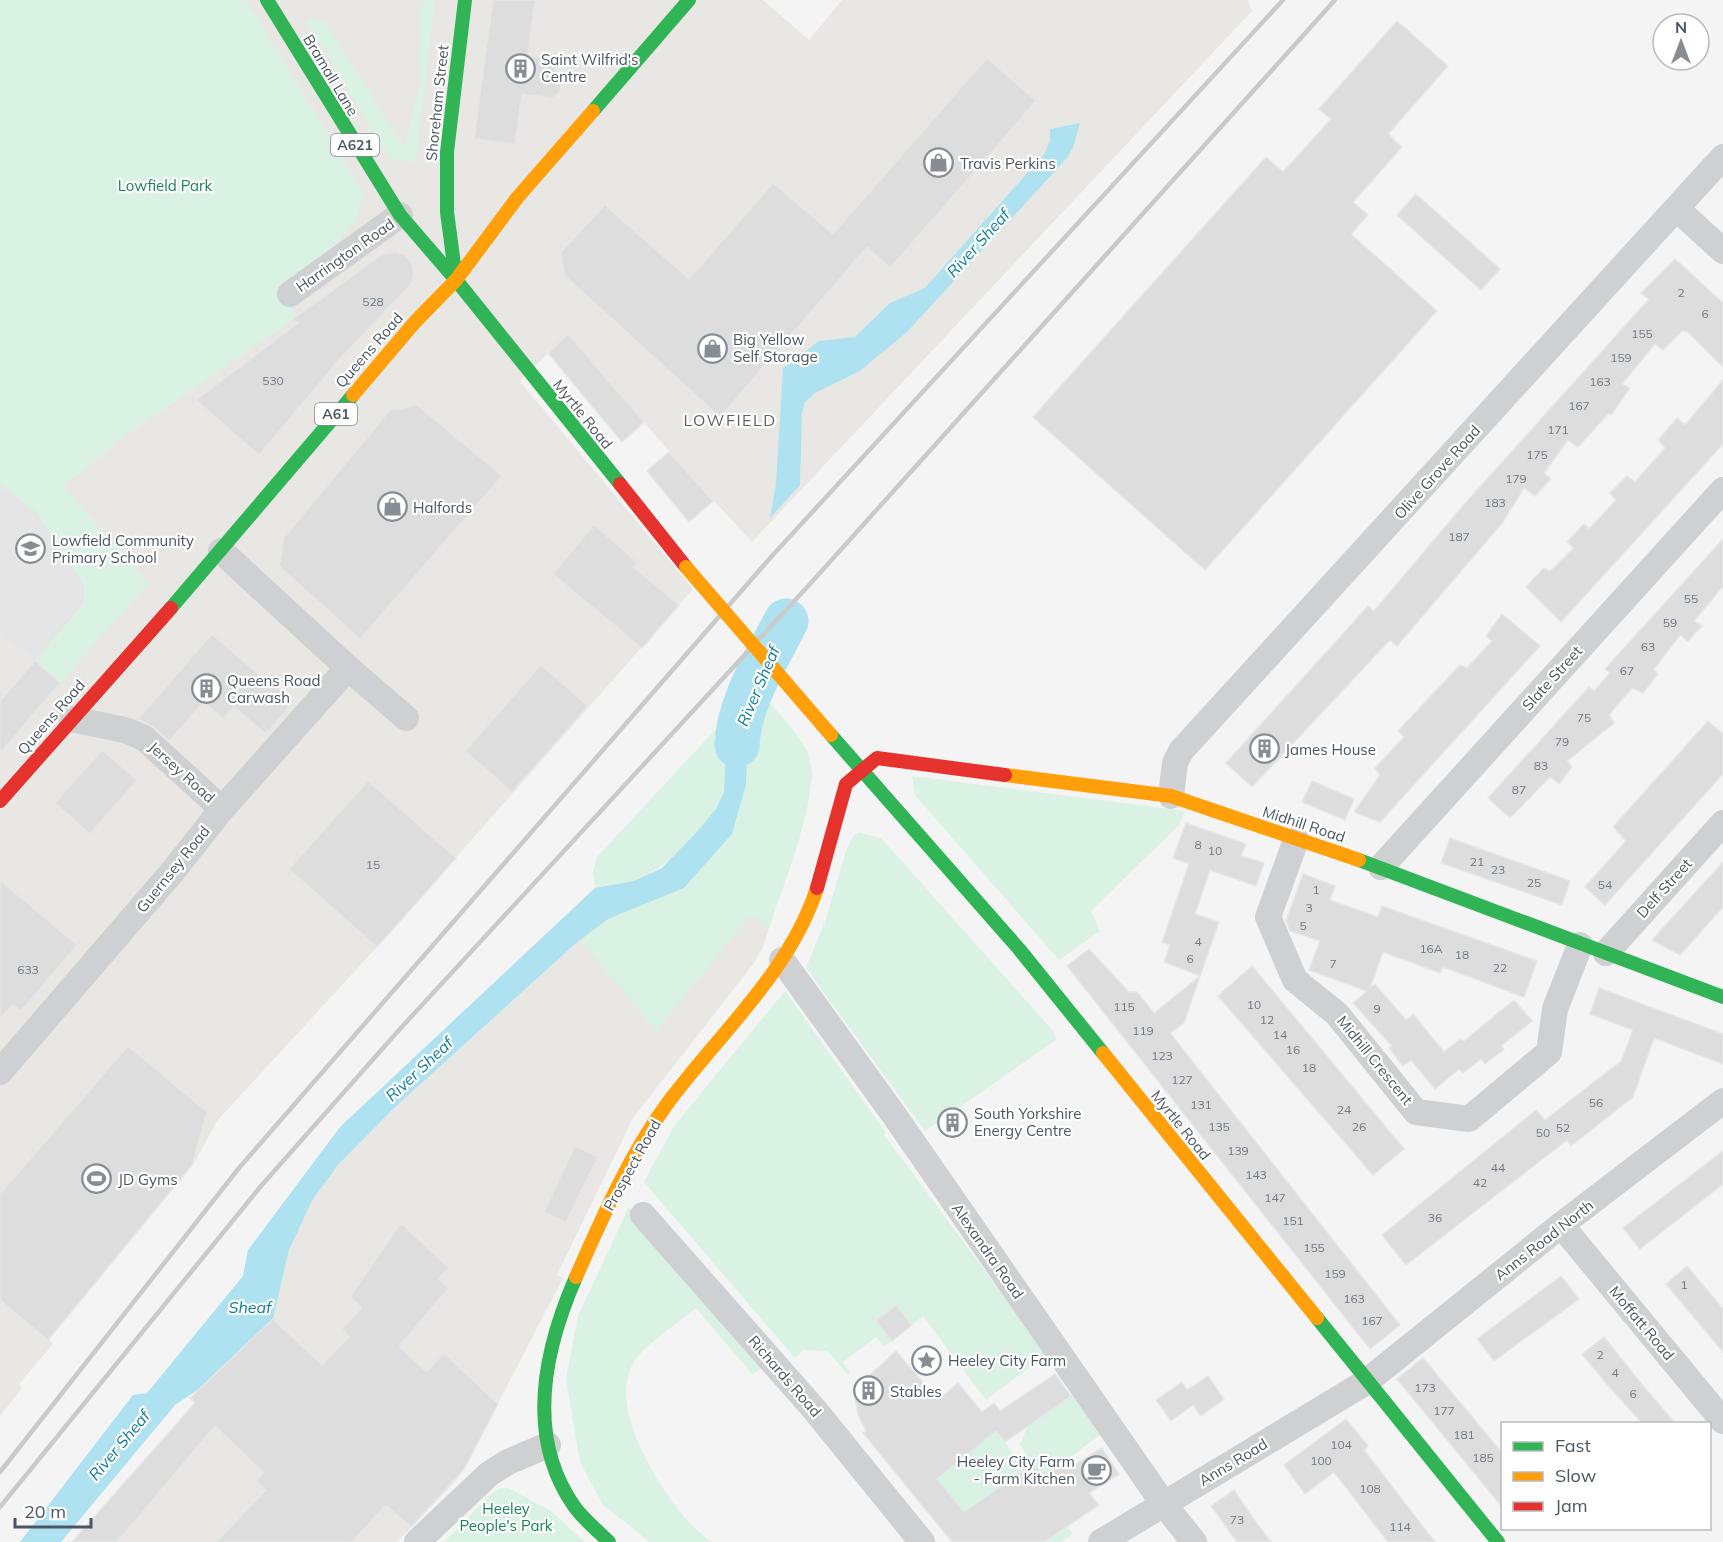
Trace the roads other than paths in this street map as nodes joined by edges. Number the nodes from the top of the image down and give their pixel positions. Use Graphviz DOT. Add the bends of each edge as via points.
graph roads {
  1 [pos="267,0"];
  2 [pos="465,0"];
  3 [pos="689,0"];
  4 [pos="1723,157"];
  5 [pos="1677,209"];
  6 [pos="400,215"];
  7 [pos="1723,251"];
  8 [pos="456,280"];
  9 [pos="290,294"];
  10 [pos="1723,490"];
  11 [pos="220,551"];
  12 [pos="348,668"];
  13 [pos="406,718"];
  14 [pos="71,719"];
  15 [pos="862,771"];
  16 [pos="1171,796"];
  17 [pos="0,801"];
  18 [pos="222,808"];
  19 [pos="1723,823"];
  20 [pos="1296,840"];
  21 [pos="1381,867"];
  22 [pos="1580,945"];
  23 [pos="1606,953"];
  24 [pos="782,960"];
  25 [pos="1723,997"];
  26 [pos="0,1072"];
  27 [pos="1723,1101"];
  28 [pos="643,1215"];
  29 [pos="1561,1225"];
  30 [pos="1366,1382"];
  31 [pos="1723,1420"];
  32 [pos="548,1445"];
  33 [pos="1163,1503"];
  34 [pos="417,1542"];
  35 [pos="609,1542"];
  36 [pos="922,1542"];
  37 [pos="1101,1542"];
  38 [pos="1194,1542"];
  39 [pos="1498,1542"];
  1 -- 6 [label="main road, Bramall Lane / A621"];
  2 -- 8 [label="main road, Shoreham Street" via="447,152 447,212"];
  3 -- 8 [label="main road, Queens Road / A61" via="517,198"];
  4 -- 5 [label="street, Olive Grove Road"];
  5 -- 7 [label="street"];
  5 -- 16 [label="street, Olive Grove Road" via="1181,751 1175,763"];
  6 -- 8 [label="main road, Bramall Lane / A621"];
  6 -- 9 [label="street, Harrington Road"];
  8 -- 11 [label="main road, Queens Road / A61" via="415,322"];
  8 -- 15 [label="main road, Myrtle Road, bridge" via="686,567"];
  10 -- 21 [label="street, Slate Street"];
  11 -- 12 [label="street"];
  11 -- 14 [label="main road, Queens Road / A61"];
  12 -- 13 [label="street"];
  12 -- 18 [label="street, Guernsey Road"];
  14 -- 17 [label="main road, Queens Road / A61"];
  14 -- 18 [label="street, Jersey Road" via="133,733 154,746"];
  15 -- 16 [label="main road, Midhill Road" via="877,758"];
  15 -- 24 [label="main road, Prospect Road" via="847,782 814,897"];
  15 -- 30 [label="main road, Myrtle Road" via="1019,949"];
  16 -- 20 [label="main road, Midhill Road"];
  18 -- 26 [label="street, Guernsey Road" via="136,915"];
  19 -- 23 [label="street, Delf Street"];
  20 -- 21 [label="main road, Midhill Road"];
  20 -- 22 [label="street, Midhill Crescent" via="1268,917 1294,980 1337,1014 1416,1112 1469,1119 1549,1052 1556,1009"];
  21 -- 22 [label="main road, Midhill Road"];
  22 -- 23 [label="main road, Midhill Road"];
  23 -- 25 [label="main road, Midhill Road"];
  24 -- 32 [label="main road, Prospect Road" via="666,1104 618,1187 578,1268 545,1366 542,1411"];
  24 -- 33 [label="street, Alexandra Road"];
  27 -- 29 [label="street, Anns Road North"];
  28 -- 36 [label="street, Richards Road" via="814,1409"];
  29 -- 30 [label="street, Anns Road North"];
  29 -- 31 [label="street, Moffatt Road"];
  30 -- 33 [label="street, Anns Road"];
  30 -- 39 [label="main road, Myrtle Road"];
  32 -- 34 [label="street" via="489,1474"];
  32 -- 35 [label="main road, Prospect Road" via="572,1504"];
  33 -- 37 [label="street, Anns Road"];
  33 -- 38 [label="street, Alexandra Road"];
}
